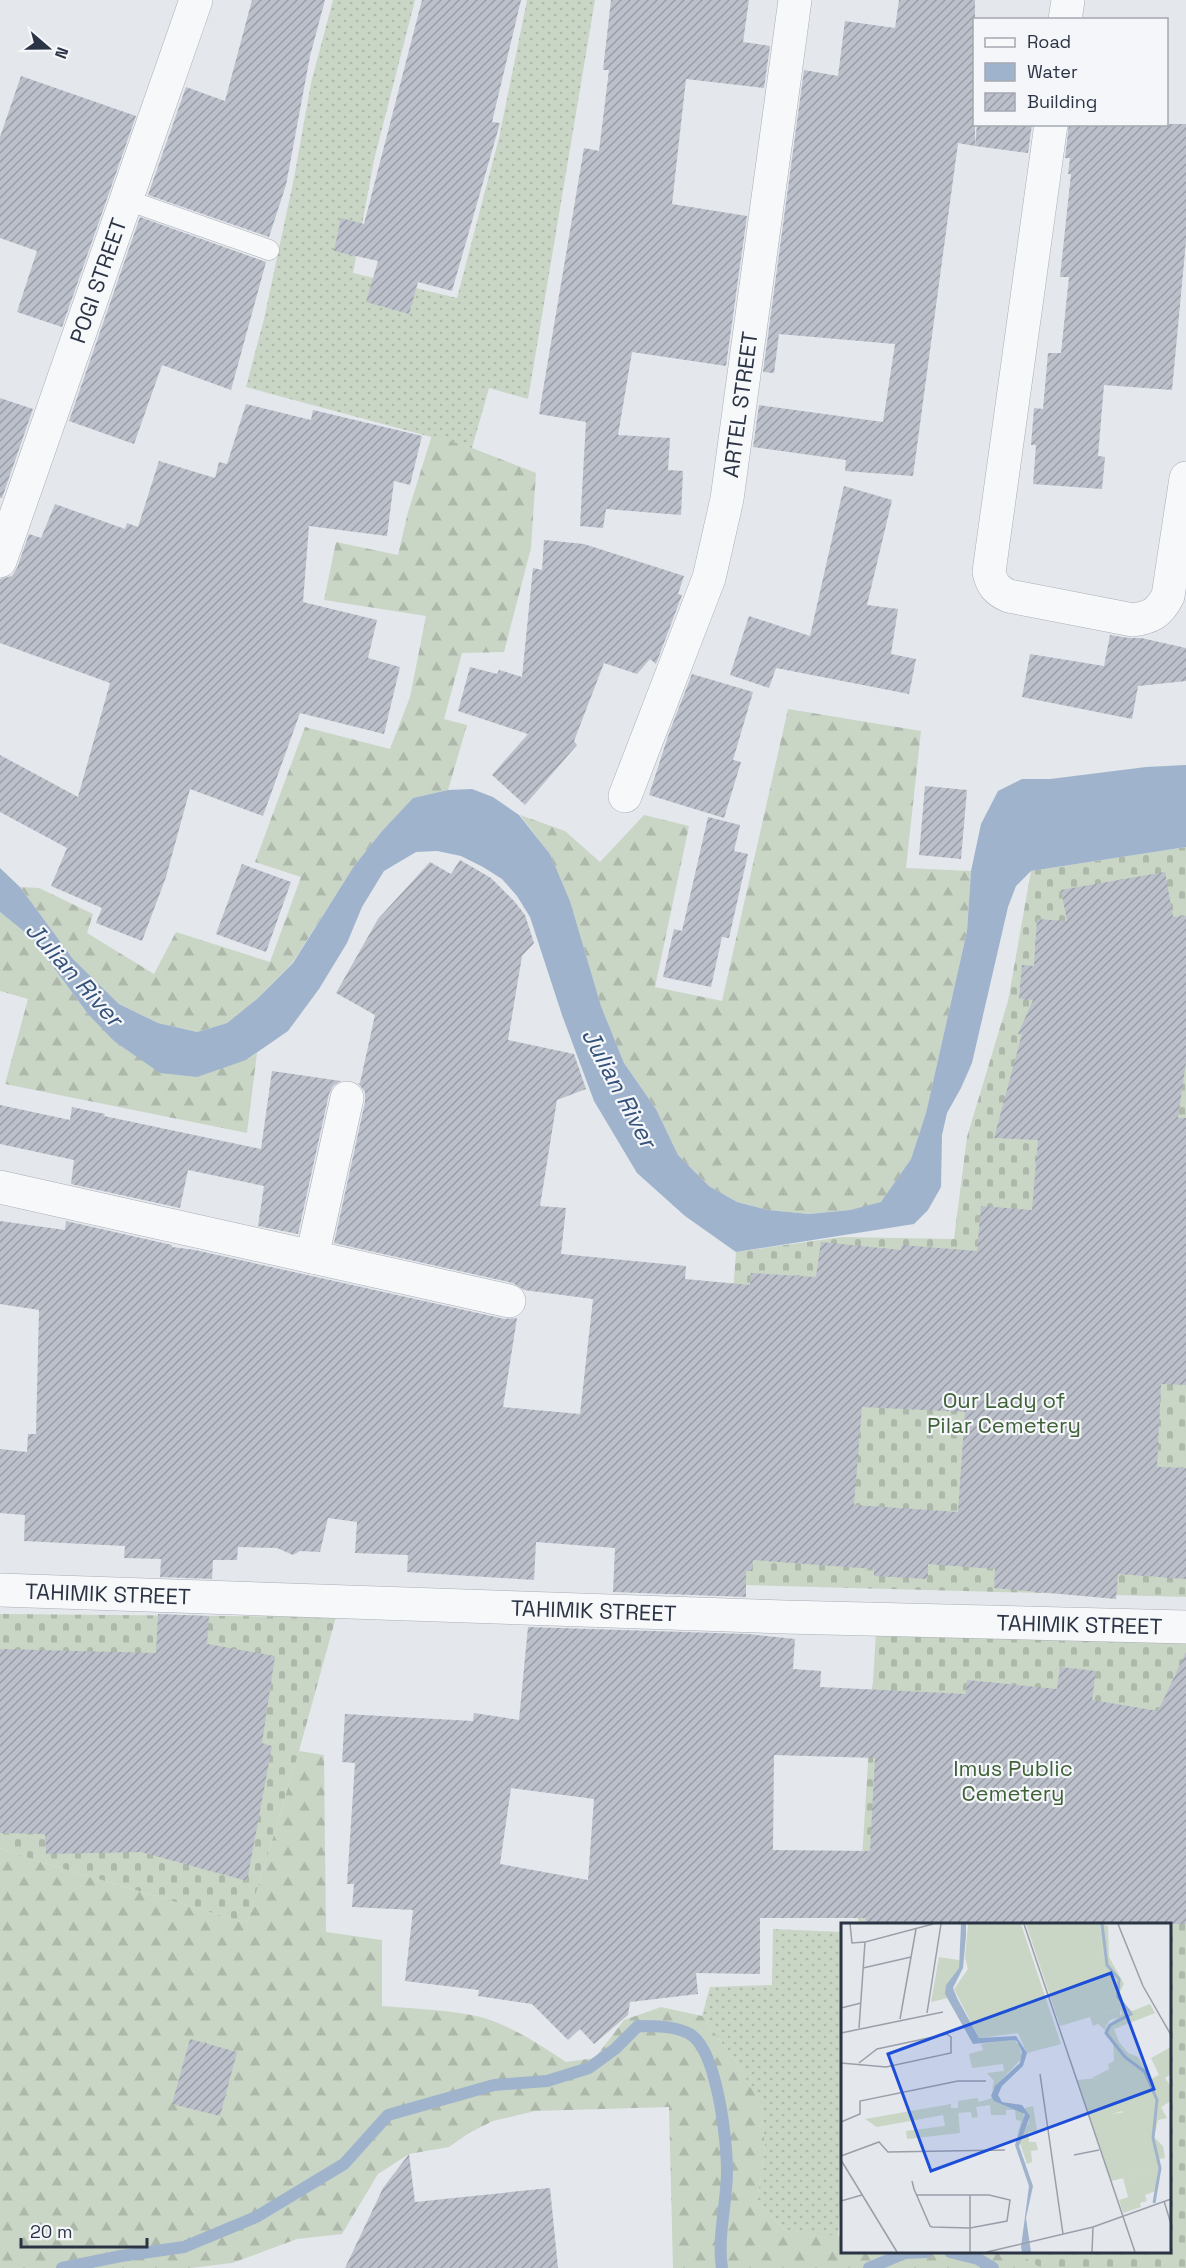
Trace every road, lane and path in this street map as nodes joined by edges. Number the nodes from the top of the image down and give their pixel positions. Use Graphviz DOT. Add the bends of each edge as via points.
graph roads {
  1 [pos="196,0"];
  2 [pos="795,0"];
  3 [pos="1068,0"];
  4 [pos="1065,18"];
  5 [pos="1051,126"];
  6 [pos="127,200"];
  7 [pos="269,250"];
  8 [pos="1186,478"];
  9 [pos="0,561"];
  10 [pos="625,796"];
  11 [pos="347,1098"];
  12 [pos="0,1187"];
  13 [pos="312,1257"];
  14 [pos="509,1301"];
  15 [pos="0,1590"];
  16 [pos="1186,1627"];
  1 -- 6 [label="street, POGI STREET"];
  2 -- 10 [label="street, ARTEL STREET" via="720,537 709,578"];
  3 -- 4 [label="street"];
  5 -- 8 [label="street" via="989,572 992,584 1009,596 1133,620 1148,618 1161,609 1168,596"];
  6 -- 7 [label="lane"];
  6 -- 9 [label="street, POGI STREET"];
  11 -- 13 [label="street"];
  12 -- 13 [label="street"];
  13 -- 14 [label="street"];
  15 -- 16 [label="street, TAHIMIK STREET"];
}
